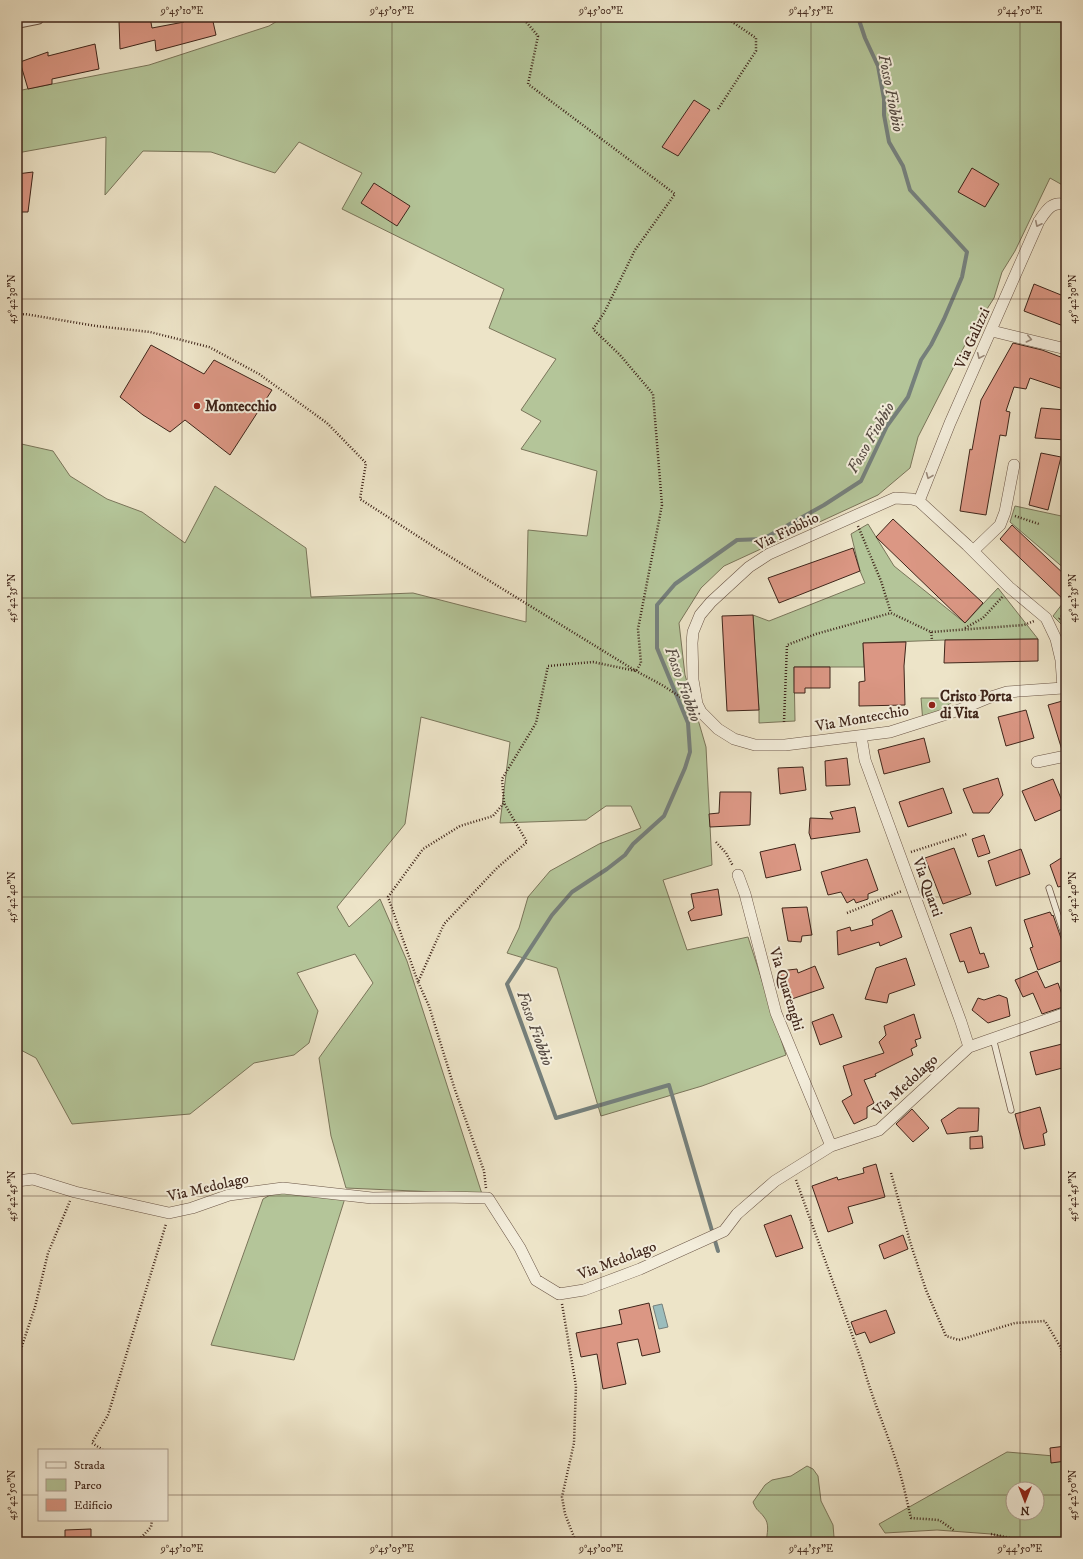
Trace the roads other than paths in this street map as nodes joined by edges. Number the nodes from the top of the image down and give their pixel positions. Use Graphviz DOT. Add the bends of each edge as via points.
graph roads {
  1 [pos="37,17"];
  2 [pos="17,21"];
  3 [pos="1066,205"];
  4 [pos="992,331"];
  5 [pos="1066,349"];
  6 [pos="1014,464"];
  7 [pos="919,501"];
  8 [pos="973,551"];
  9 [pos="1064,688"];
  10 [pos="692,703"];
  11 [pos="861,736"];
  12 [pos="1066,756"];
  13 [pos="1037,762"];
  14 [pos="738,875"];
  15 [pos="1050,888"];
  16 [pos="1066,940"];
  17 [pos="1066,1013"];
  18 [pos="993,1038"];
  19 [pos="969,1047"];
  20 [pos="1012,1110"];
  21 [pos="831,1146"];
  22 [pos="17,1181"];
  1 -- 2 [label="street"];
  3 -- 4 [label="street, Via Galizzi, one-way" via="1055,204 1048,207 1039,221"];
  4 -- 5 [label="street, one-way"];
  4 -- 7 [label="street, Via Galizzi, one-way" via="950,423"];
  6 -- 8 [label="street" via="1000,525"];
  7 -- 8 [label="street"];
  7 -- 10 [label="street, Via Fiobbio" via="912,498 895,498 769,554 749,567 700,615 693,632"];
  8 -- 9 [label="street" via="1009,587 1046,618 1056,639"];
  9 -- 11 [label="street, Via Montecchio" via="1007,692 923,723 890,732"];
  10 -- 11 [label="street, Via Montecchio" via="718,729 734,739 755,745 785,746"];
  11 -- 19 [label="street, Via Quarti" via="865,760"];
  12 -- 13 [label="street"];
  14 -- 21 [label="street, Via Quarenghi" via="776,1013"];
  15 -- 16 [label="lane"];
  17 -- 18 [label="street, Via Medolago"];
  18 -- 19 [label="street, Via Medolago"];
  18 -- 20 [label="lane"];
  19 -- 21 [label="street, Via Medolago" via="879,1130"];
  21 -- 22 [label="street, Via Medolago" via="775,1181 737,1214 724,1231 640,1269 584,1290 560,1294 536,1280 520,1248 488,1198 372,1198 283,1188 229,1195 169,1214 75,1192 33,1179"];
}
